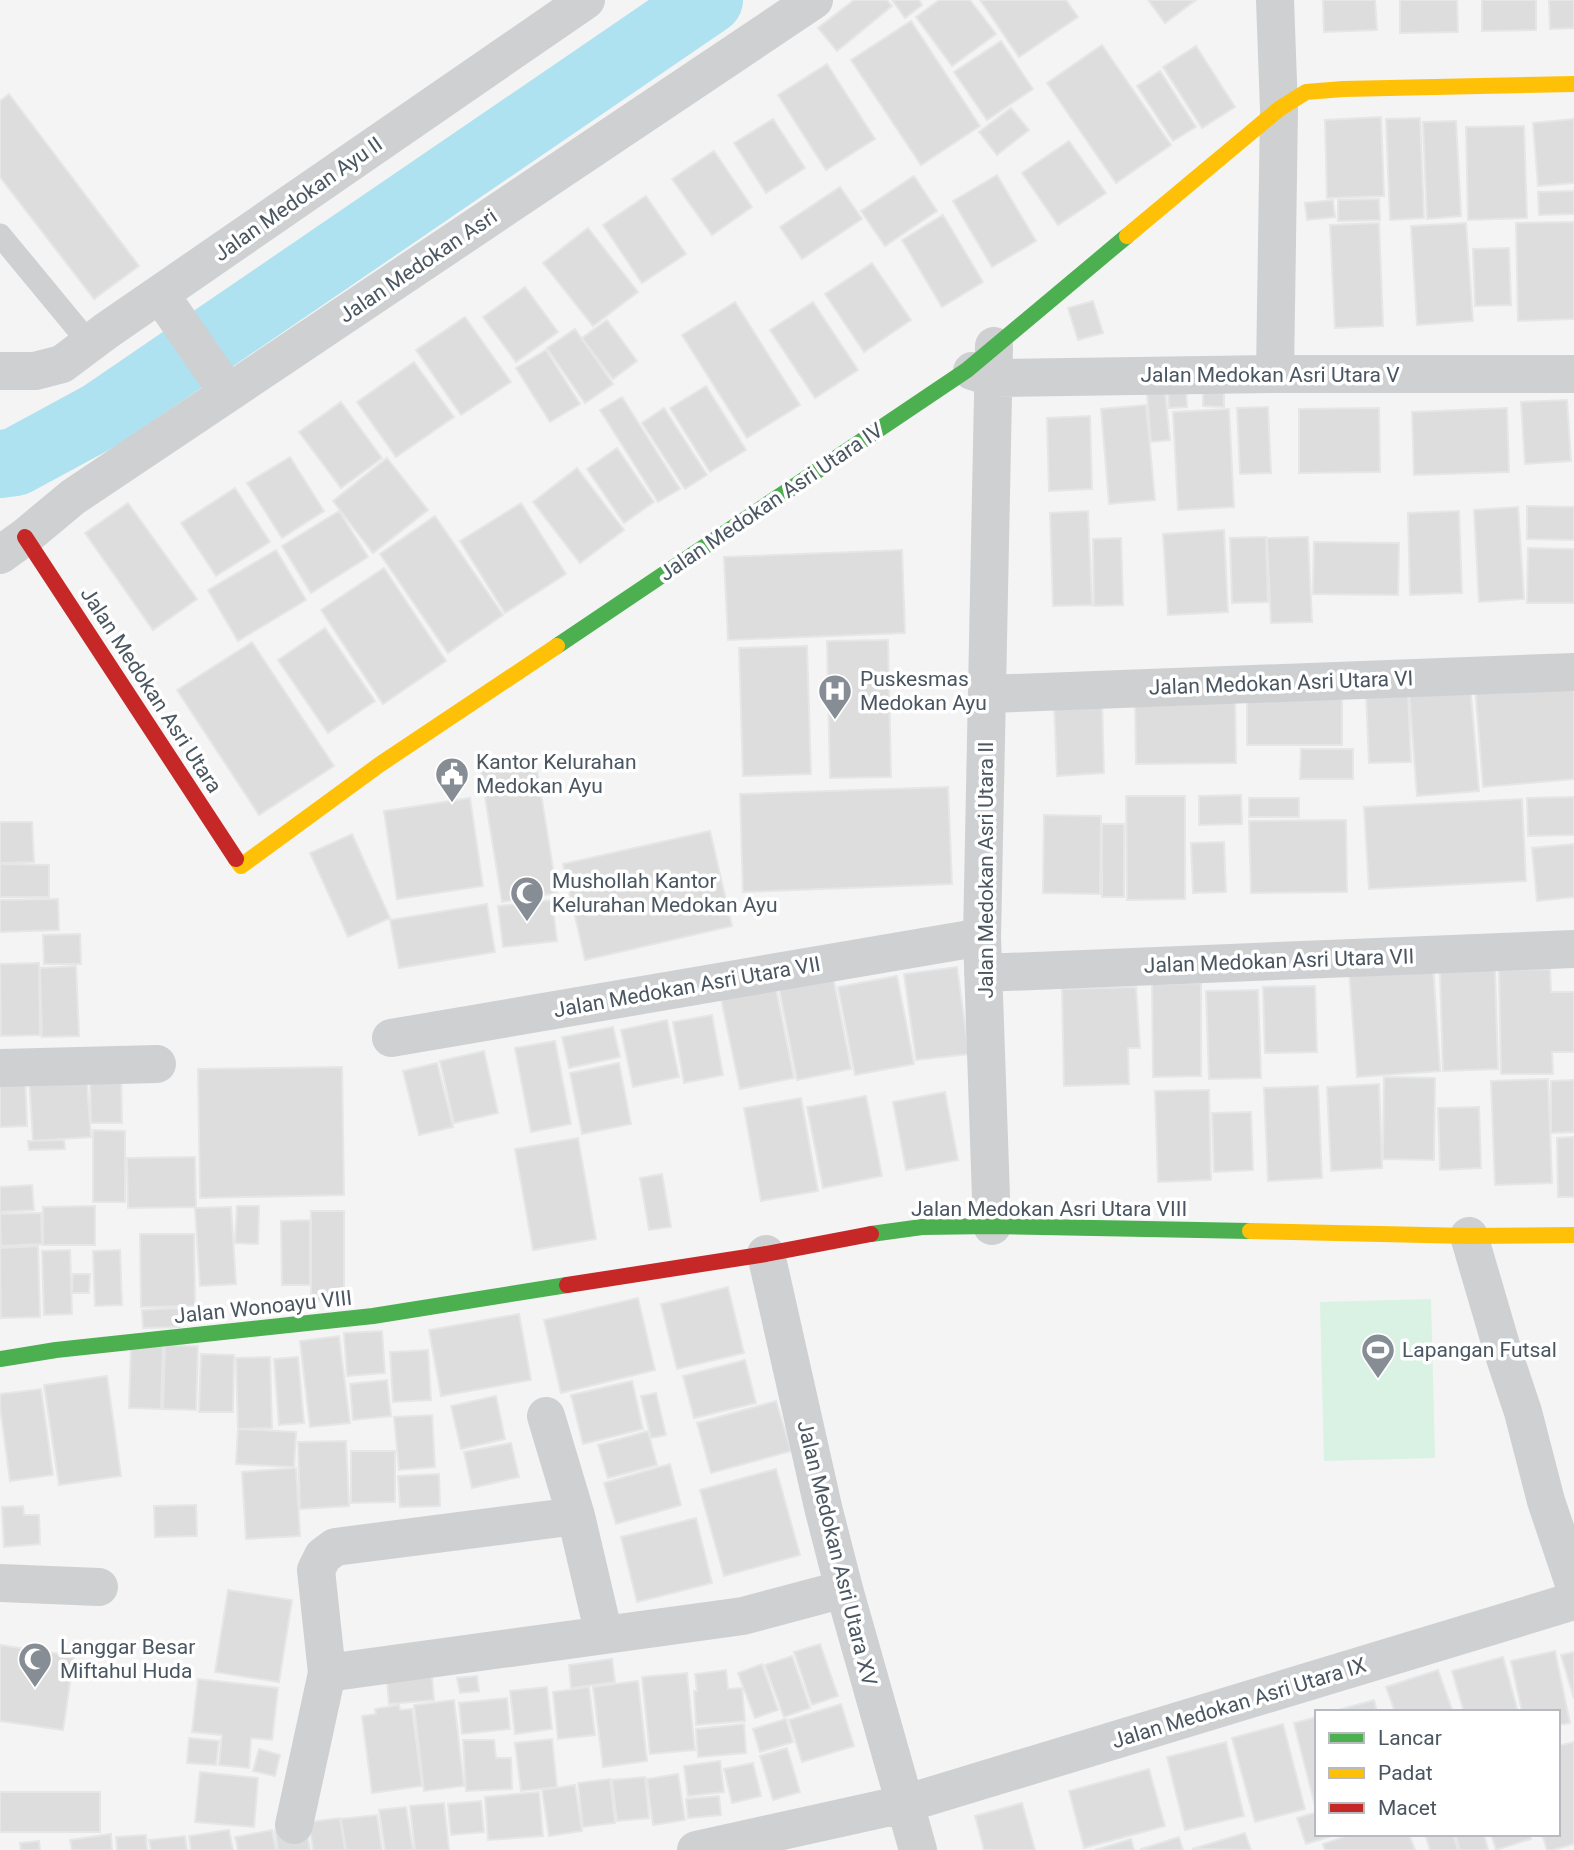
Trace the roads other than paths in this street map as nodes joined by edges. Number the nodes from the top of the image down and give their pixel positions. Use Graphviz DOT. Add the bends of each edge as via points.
graph roads {
  1 [pos="586,0"];
  2 [pos="814,0"];
  3 [pos="1275,0"];
  4 [pos="1574,84"];
  5 [pos="1279,109"];
  6 [pos="0,235"];
  7 [pos="167,304"];
  8 [pos="89,344"];
  9 [pos="985,365"];
  10 [pos="0,371"];
  11 [pos="1275,374"];
  12 [pos="1574,374"];
  13 [pos="222,385"];
  14 [pos="13,546"];
  15 [pos="1574,672"];
  16 [pos="988,694"];
  17 [pos="241,866"];
  18 [pos="1574,949"];
  19 [pos="983,955"];
  20 [pos="391,1038"];
  21 [pos="157,1063"];
  22 [pos="0,1068"];
  23 [pos="992,1226"];
  24 [pos="1469,1236"];
  25 [pos="1574,1236"];
  26 [pos="766,1254"];
  27 [pos="530,1290"];
  28 [pos="0,1359"];
  29 [pos="545,1416"];
  30 [pos="576,1516"];
  31 [pos="0,1583"];
  32 [pos="1574,1584"];
  33 [pos="99,1587"];
  34 [pos="844,1589"];
  35 [pos="1574,1601"];
  36 [pos="604,1635"];
  37 [pos="327,1673"];
  38 [pos="904,1804"];
  39 [pos="294,1825"];
  40 [pos="696,1850"];
  41 [pos="918,1850"];
  1 -- 7 [label="street, Jalan Medokan Ayu II"];
  2 -- 13 [label="street, Jalan Medokan Asri"];
  3 -- 5 [label="street"];
  4 -- 5 [label="street, Jalan Medokan Asri Utara IV" via="1306,92"];
  5 -- 9 [label="street, Jalan Medokan Asri Utara IV"];
  5 -- 11 [label="street"];
  6 -- 8 [label="lane"];
  7 -- 8 [label="street, Jalan Medokan Ayu II"];
  7 -- 13 [label="street"];
  8 -- 10 [label="street, Jalan Medokan Ayu II" via="62,364"];
  9 -- 11 [label="street, Jalan Medokan Asri Utara V"];
  9 -- 16 [label="street, Jalan Medokan Asri Utara II"];
  9 -- 17 [label="street, Jalan Medokan Asri Utara IV" via="379,765"];
  11 -- 12 [label="street, Jalan Medokan Asri Utara V"];
  13 -- 14 [label="street, Jalan Medokan Asri"];
  14 -- 17 [label="street, Jalan Medokan Asri Utara"];
  15 -- 16 [label="street, Jalan Medokan Asri Utara VI"];
  16 -- 19 [label="street, Jalan Medokan Asri Utara II"];
  18 -- 19 [label="street, Jalan Medokan Asri Utara VII"];
  19 -- 20 [label="street, Jalan Medokan Asri Utara VII"];
  19 -- 23 [label="street, Jalan Medokan Asri Utara II"];
  21 -- 22 [label="street"];
  23 -- 24 [label="street, Jalan Medokan Asri Utara VIII"];
  23 -- 26 [label="street, Jalan Medokan Asri Utara VIII" via="922,1227"];
  24 -- 25 [label="street, Jalan Medokan Asri Utara VIII"];
  24 -- 32 [label="street"];
  26 -- 27 [label="street, Jalan Medokan Asri Utara VIII"];
  26 -- 34 [label="street, Jalan Medokan Asri Utara XV"];
  27 -- 28 [label="street, Jalan Wonoayu VIII" via="373,1316"];
  29 -- 30 [label="street"];
  30 -- 36 [label="street"];
  30 -- 37 [label="street" via="335,1548 323,1556 316,1570"];
  31 -- 33 [label="street"];
  34 -- 36 [label="street" via="743,1616"];
  34 -- 38 [label="street, Jalan Medokan Asri Utara XV"];
  35 -- 38 [label="street, Jalan Medokan Asri Utara IX"];
  36 -- 37 [label="street"];
  37 -- 39 [label="street"];
  38 -- 40 [label="street, Jalan Medokan Asri Utara IX"];
  38 -- 41 [label="street, Jalan Medokan Asri Utara XV"];
}
